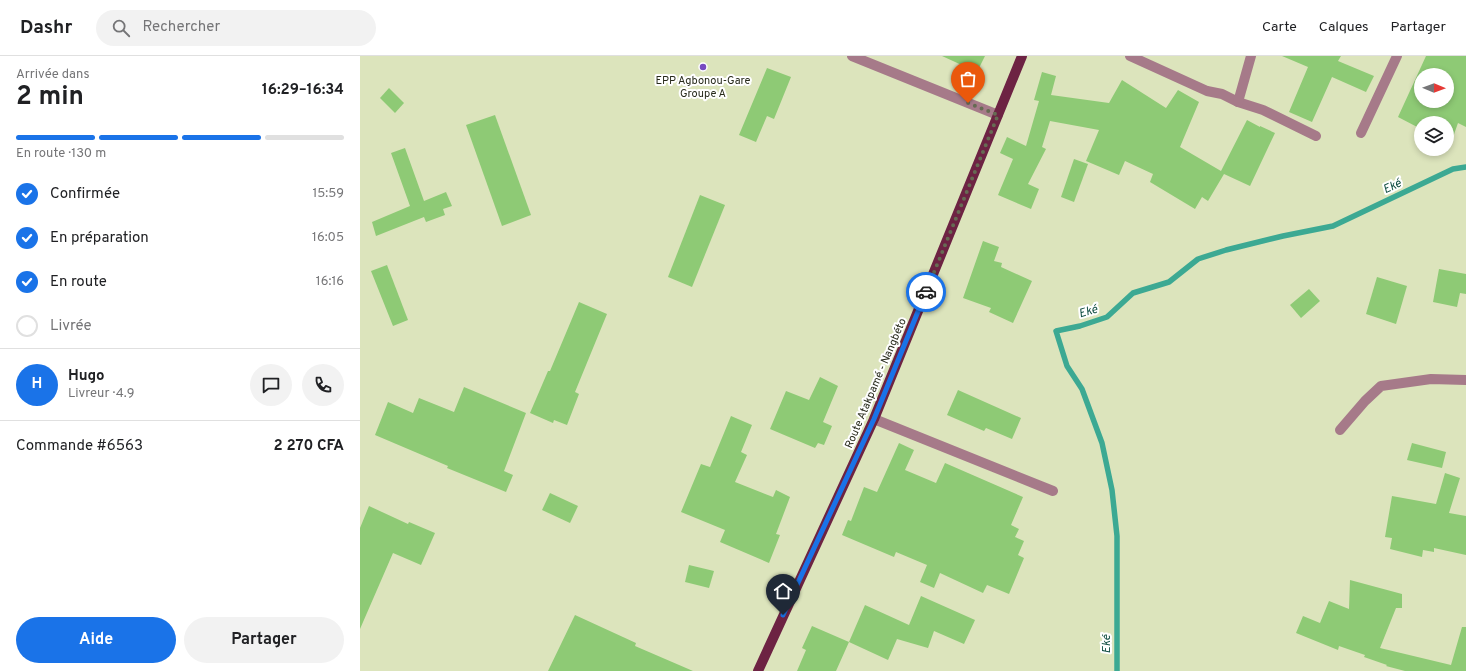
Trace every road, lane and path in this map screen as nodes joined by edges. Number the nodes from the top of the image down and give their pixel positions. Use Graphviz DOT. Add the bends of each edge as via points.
graph roads {
  1 [pos="852,56"];
  2 [pos="1022,56"];
  3 [pos="1130,56"];
  4 [pos="1251,56"];
  5 [pos="1397,56"];
  6 [pos="1238,102"];
  7 [pos="998,115"];
  8 [pos="1361,133"];
  9 [pos="1316,136"];
  10 [pos="1466,380"];
  11 [pos="874,419"];
  12 [pos="1340,430"];
  13 [pos="1053,490"];
  14 [pos="758,671"];
  1 -- 7 [label="street"];
  2 -- 7 [label="main road, Route Atakpamé - Nangbéto"];
  3 -- 6 [label="street" via="1207,91 1222,94"];
  4 -- 6 [label="street"];
  5 -- 8 [label="street"];
  6 -- 9 [label="street" via="1262,110"];
  7 -- 11 [label="main road, Route Atakpamé - Nangbéto"];
  10 -- 12 [label="street" via="1431,379 1381,386"];
  11 -- 13 [label="street"];
  11 -- 14 [label="main road, Route Atakpamé - Nangbéto"];
}
